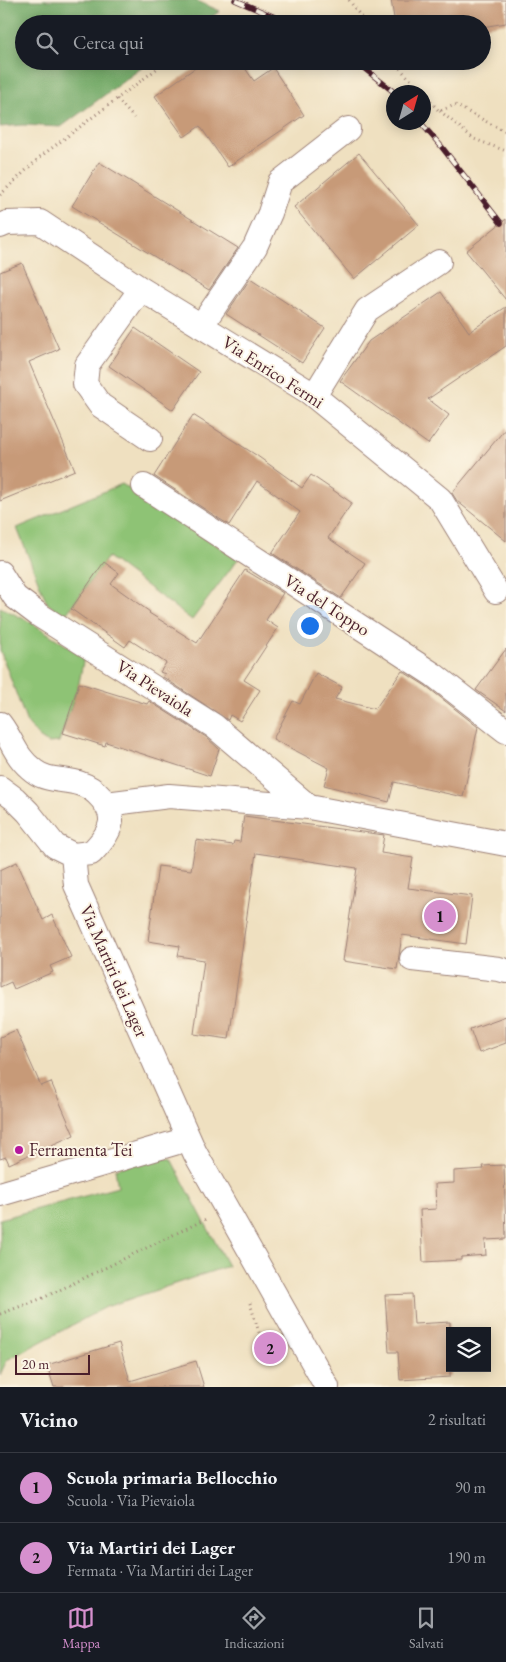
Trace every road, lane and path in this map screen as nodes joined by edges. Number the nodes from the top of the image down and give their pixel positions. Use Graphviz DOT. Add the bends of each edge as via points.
graph roads {
  1 [pos="349,0"];
  2 [pos="360,15"];
  3 [pos="155,70"];
  4 [pos="401,70"];
  5 [pos="416,85"];
  6 [pos="117,99"];
  7 [pos="431,102"];
  8 [pos="439,111"];
  9 [pos="134,118"];
  10 [pos="348,129"];
  11 [pos="506,132"];
  12 [pos="506,151"];
  13 [pos="0,195"];
  14 [pos="0,226"];
  15 [pos="439,262"];
  16 [pos="141,289"];
  17 [pos="201,326"];
  18 [pos="314,396"];
  19 [pos="150,439"];
  20 [pos="144,486"];
  21 [pos="0,573"];
  22 [pos="496,591"];
  23 [pos="0,724"];
  24 [pos="506,731"];
  25 [pos="0,788"];
  26 [pos="106,804"];
  27 [pos="309,807"];
  28 [pos="506,844"];
  29 [pos="73,855"];
  30 [pos="412,959"];
  31 [pos="506,972"];
  32 [pos="188,1139"];
  33 [pos="0,1194"];
  34 [pos="209,1218"];
  35 [pos="250,1303"];
  36 [pos="0,1314"];
  37 [pos="261,1339"];
  38 [pos="327,1387"];
  1 -- 2 [label="path"];
  3 -- 6 [label="path"];
  4 -- 5 [label="path"];
  6 -- 9 [label="path"];
  6 -- 13 [label="path" via="40,157"];
  7 -- 8 [label="path"];
  8 -- 11 [label="path" via="455,106"];
  8 -- 12 [label="path" via="474,139"];
  10 -- 17 [label="street" via="280,182 255,247"];
  14 -- 16 [label="street, Via Enrico Fermi" via="40,222"];
  15 -- 18 [label="street" via="367,310"];
  16 -- 17 [label="street, Via Enrico Fermi"];
  16 -- 19 [label="street" via="87,365 85,384 100,405"];
  17 -- 18 [label="street, Via Enrico Fermi"];
  18 -- 22 [label="street, Via Enrico Fermi" via="440,499"];
  20 -- 24 [label="street, Via del Toppo" via="434,675"];
  21 -- 27 [label="street, Via Pievaiola" via="15,597 214,726"];
  23 -- 26 [label="street" via="18,756 34,772 51,779 81,784 97,792"];
  25 -- 29 [label="street" via="28,812 54,846"];
  26 -- 27 [label="street, Via Pievaiola" via="169,796"];
  26 -- 29 [label="street" via="111,821 103,841 91,853"];
  27 -- 28 [label="street, Via Pievaiola"];
  29 -- 32 [label="street, Via Martiri dei Lager" via="76,885"];
  30 -- 31 [label="street"];
  32 -- 33 [label="street"];
  32 -- 38 [label="street, Via Martiri dei Lager"];
  34 -- 36 [label="path" via="43,1298"];
  35 -- 37 [label="path"];
}
